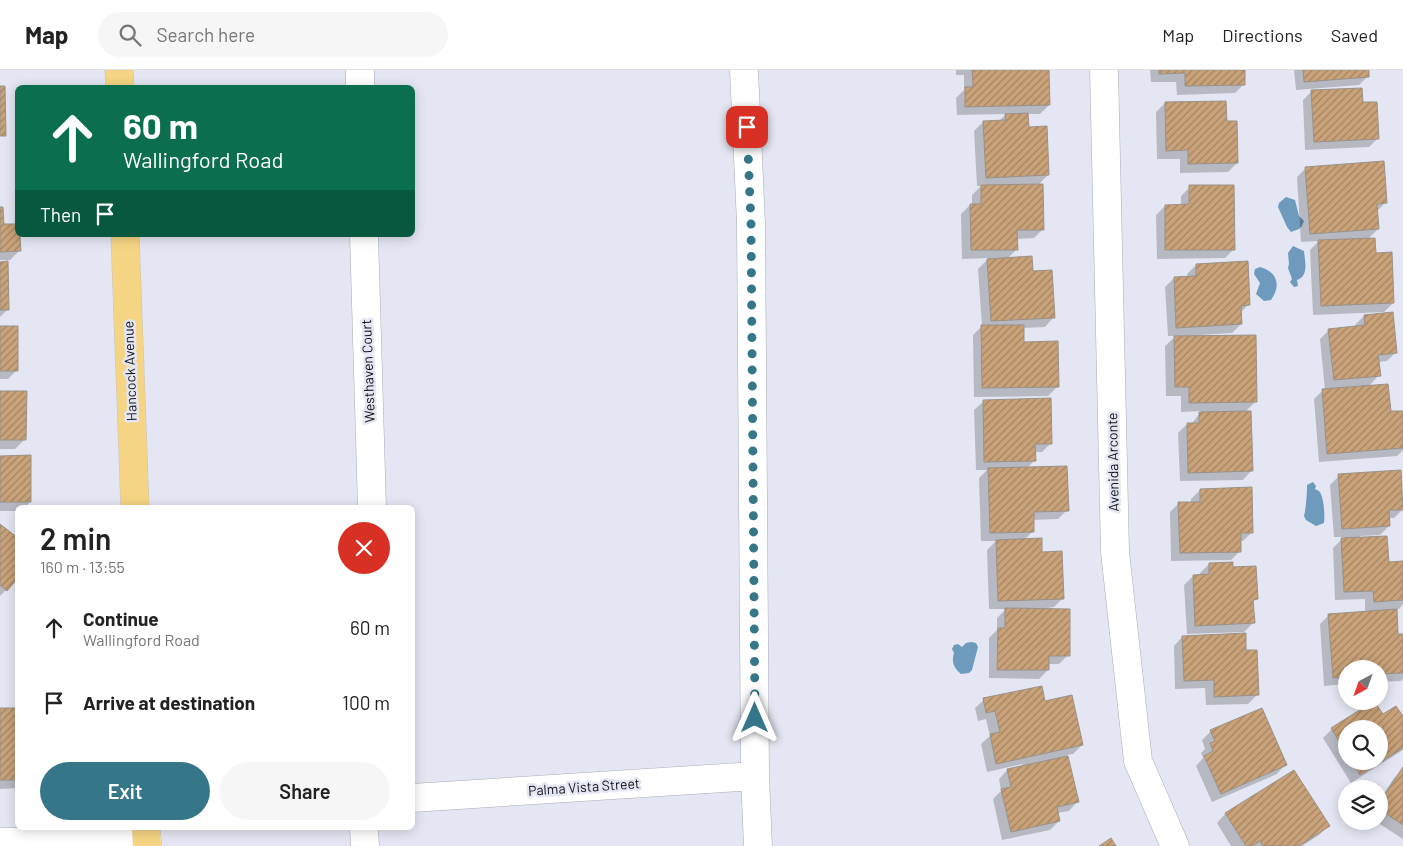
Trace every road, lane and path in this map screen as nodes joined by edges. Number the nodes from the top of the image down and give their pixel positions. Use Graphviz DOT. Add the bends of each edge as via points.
graph roads {
  1 [pos="119,70"];
  2 [pos="360,70"];
  3 [pos="744,70"];
  4 [pos="1104,70"];
  5 [pos="120,85"];
  6 [pos="360,85"];
  7 [pos="125,237"];
  8 [pos="364,237"];
  9 [pos="135,505"];
  10 [pos="372,505"];
  11 [pos="755,776"];
  12 [pos="415,798"];
  13 [pos="364,830"];
  14 [pos="146,838"];
  15 [pos="0,842"];
  16 [pos="366,846"];
  17 [pos="758,846"];
  18 [pos="1174,846"];
  1 -- 5 [label="main road"];
  2 -- 6 [label="street"];
  3 -- 11 [label="street" via="751,223"];
  4 -- 18 [label="street, Avenida Arconte" via="1115,552 1138,761"];
  7 -- 9 [label="main road, Hancock Avenue"];
  8 -- 10 [label="street, Westhaven Court"];
  11 -- 12 [label="street, Palma Vista Street"];
  11 -- 17 [label="street"];
  13 -- 16 [label="street"];
  14 -- 15 [label="street"];
}
